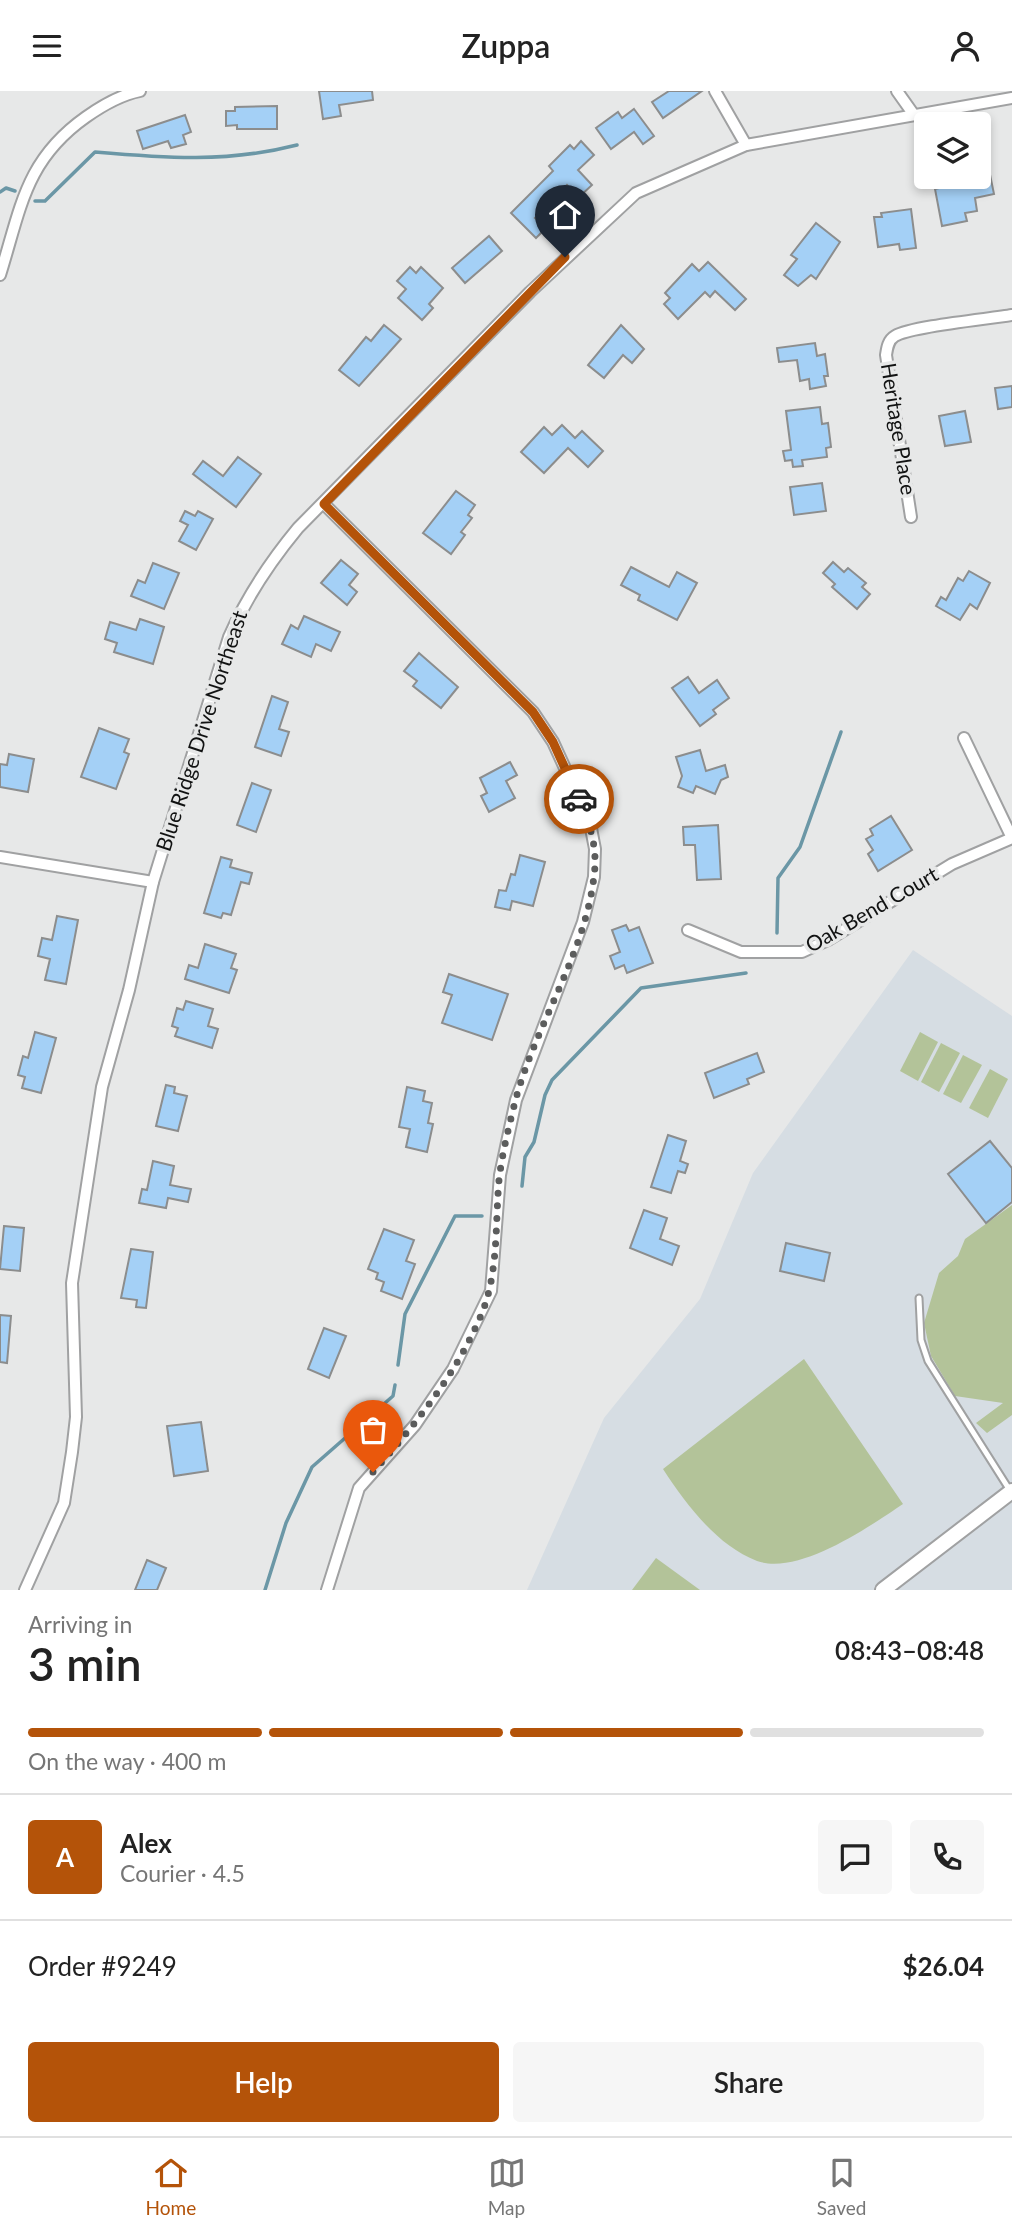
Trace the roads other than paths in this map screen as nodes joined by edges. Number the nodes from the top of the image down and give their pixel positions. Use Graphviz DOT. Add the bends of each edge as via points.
graph roads {
  1 [pos="140,91"];
  2 [pos="715,91"];
  3 [pos="897,91"];
  4 [pos="1012,98"];
  5 [pos="931,112"];
  6 [pos="914,115"];
  7 [pos="746,145"];
  8 [pos="0,275"];
  9 [pos="1012,315"];
  10 [pos="324,504"];
  11 [pos="911,517"];
  12 [pos="964,739"];
  13 [pos="1012,838"];
  14 [pos="0,857"];
  15 [pos="153,882"];
  16 [pos="688,930"];
  17 [pos="919,1298"];
  18 [pos="1011,1492"];
  19 [pos="25,1590"];
  20 [pos="327,1590"];
  21 [pos="883,1590"];
  1 -- 8 [label="street" via="103,105 47,150 29,179"];
  2 -- 7 [label="street"];
  3 -- 6 [label="street"];
  4 -- 5 [label="street, Blue Ridge Drive Northeast"];
  6 -- 7 [label="street, Blue Ridge Drive Northeast"];
  7 -- 10 [label="street, Blue Ridge Drive Northeast" via="636,193 530,292"];
  9 -- 11 [label="street, Heritage Place" via="895,336 888,344"];
  10 -- 15 [label="street, Blue Ridge Drive Northeast" via="265,568 244,601"];
  10 -- 20 [label="street" via="533,712 553,742 590,823 595,849 594,877 583,922 516,1100 500,1175 491,1291 453,1369 415,1425 359,1488"];
  12 -- 13 [label="street, Oak Bend Court"];
  13 -- 16 [label="street, Oak Bend Court" via="952,864 802,952 741,952"];
  14 -- 15 [label="street"];
  15 -- 19 [label="street, Blue Ridge Drive Northeast" via="94,1128 72,1283 76,1417 64,1503"];
  17 -- 18 [label="lane" via="921,1340 928,1361"];
  18 -- 21 [label="street"];
}
